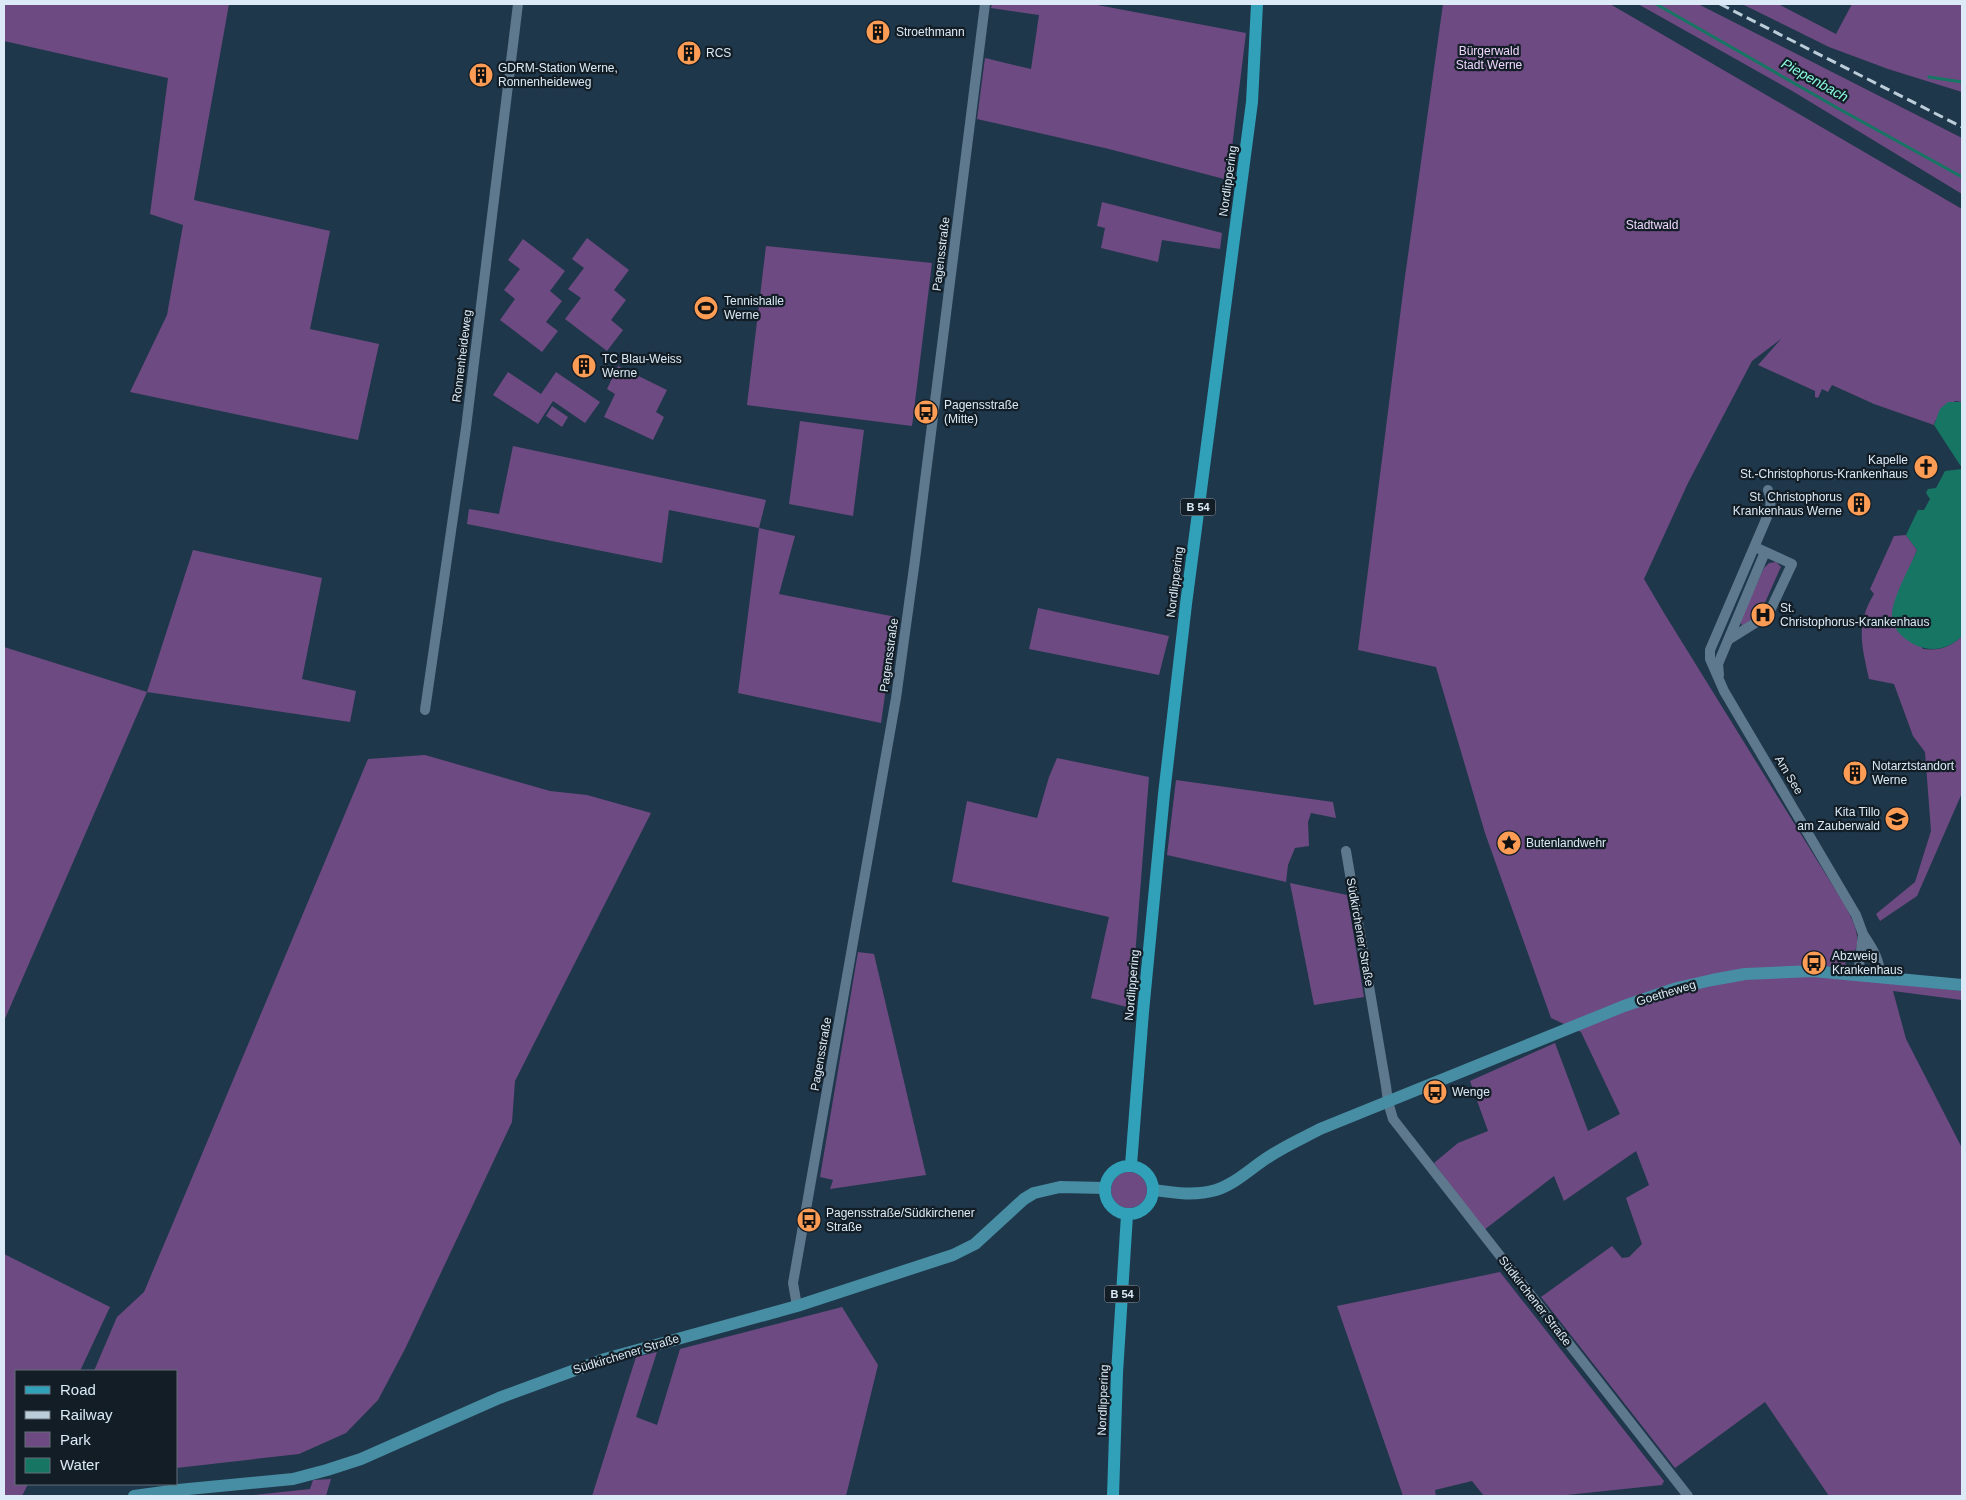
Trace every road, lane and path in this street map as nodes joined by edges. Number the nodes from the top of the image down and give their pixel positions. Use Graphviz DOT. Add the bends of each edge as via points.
graph roads {
  1 [pos="518,4"];
  2 [pos="985,4"];
  3 [pos="1257,4"];
  4 [pos="1768,490"];
  5 [pos="1754,547"];
  6 [pos="1765,552"];
  7 [pos="1728,640"];
  8 [pos="1720,681"];
  9 [pos="425,710"];
  10 [pos="1346,851"];
  11 [pos="1863,934"];
  12 [pos="1858,974"];
  13 [pos="1880,976"];
  14 [pos="1962,985"];
  15 [pos="1388,1102"];
  16 [pos="1131,1165"];
  17 [pos="1105,1188"];
  18 [pos="1154,1190"];
  19 [pos="1127,1215"];
  20 [pos="797,1306"];
  21 [pos="134,1496"];
  22 [pos="1113,1496"];
  23 [pos="1688,1496"];
  1 -- 9 [label="street, Ronnenheideweg" via="466,428"];
  2 -- 20 [label="street, Pagensstraße" via="896,698 793,1283"];
  3 -- 16 [label="main road, Nordlippering / B 54" via="1250,122 1188,585 1164,794"];
  4 -- 5 [label="street, Am See" via="1771,507"];
  5 -- 6 [label="street"];
  5 -- 8 [label="street, Am See" via="1710,650 1710,659"];
  6 -- 7 [label="street"];
  6 -- 7 [label="street" via="1792,564 1768,615"];
  7 -- 8 [label="street" via="1718,664"];
  8 -- 11 [label="street, Am See" via="1856,915"];
  10 -- 15 [label="street, Südkirchener Straße"];
  11 -- 12 [label="street, Am See"];
  11 -- 13 [label="street, Am See" via="1875,952"];
  12 -- 13 [label="street, Goetheweg"];
  12 -- 15 [label="street, Goetheweg" via="1745,974 1677,988 1624,1006"];
  13 -- 14 [label="street, Goetheweg"];
  15 -- 18 [label="street" via="1312,1133 1217,1189 1182,1194"];
  15 -- 23 [label="street, Südkirchener Straße" via="1393,1119 1405,1135"];
  16 -- 17 [label="main road" via="1111,1173"];
  16 -- 18 [label="main road" via="1148,1174"];
  17 -- 19 [label="main road" via="1105,1196 1113,1209"];
  17 -- 20 [label="street, Südkirchener Straße" via="1060,1187 1034,1193 975,1244 953,1255"];
  18 -- 19 [label="main road" via="1149,1205 1143,1211"];
  19 -- 22 [label="main road, Nordlippering / B 54"];
  20 -- 21 [label="street, Südkirchener Straße" via="605,1359 499,1398 361,1459 310,1475"];
}
